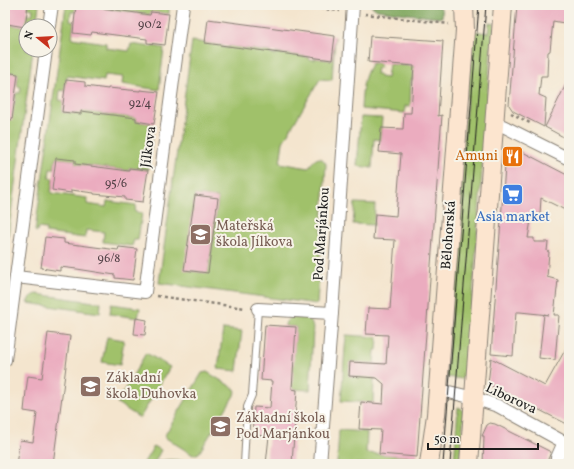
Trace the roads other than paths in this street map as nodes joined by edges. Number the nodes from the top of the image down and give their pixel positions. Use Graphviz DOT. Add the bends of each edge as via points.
graph roads {
  1 [pos="52,5"];
  2 [pos="183,5"];
  3 [pos="464,5"];
  4 [pos="503,5"];
  5 [pos="353,10"];
  6 [pos="50,18"];
  7 [pos="45,58"];
  8 [pos="494,124"];
  9 [pos="569,159"];
  10 [pos="16,277"];
  11 [pos="258,309"];
  12 [pos="332,313"];
  13 [pos="5,360"];
  14 [pos="437,391"];
  15 [pos="474,398"];
  16 [pos="567,444"];
  17 [pos="244,464"];
  18 [pos="320,464"];
  19 [pos="429,464"];
  20 [pos="469,464"];
  21 [pos="556,464"];
  1 -- 6 [label="street"];
  2 -- 10 [label="street, Jílkova" via="145,292"];
  3 -- 14 [label="street, Bělohorská" via="465,30"];
  4 -- 8 [label="street"];
  5 -- 12 [label="street, Pod Marjánkou"];
  7 -- 10 [label="street"];
  8 -- 9 [label="street"];
  8 -- 15 [label="street"];
  10 -- 13 [label="street"];
  11 -- 12 [label="street"];
  11 -- 17 [label="lane" via="252,395 247,407"];
  12 -- 18 [label="street, Pod Marjánkou"];
  14 -- 15 [label="street, Liborova"];
  14 -- 19 [label="street, Bělohorská"];
  15 -- 16 [label="street, Liborova" via="498,406"];
  15 -- 20 [label="street"];
  16 -- 21 [label="street" via="557,458"];
}
